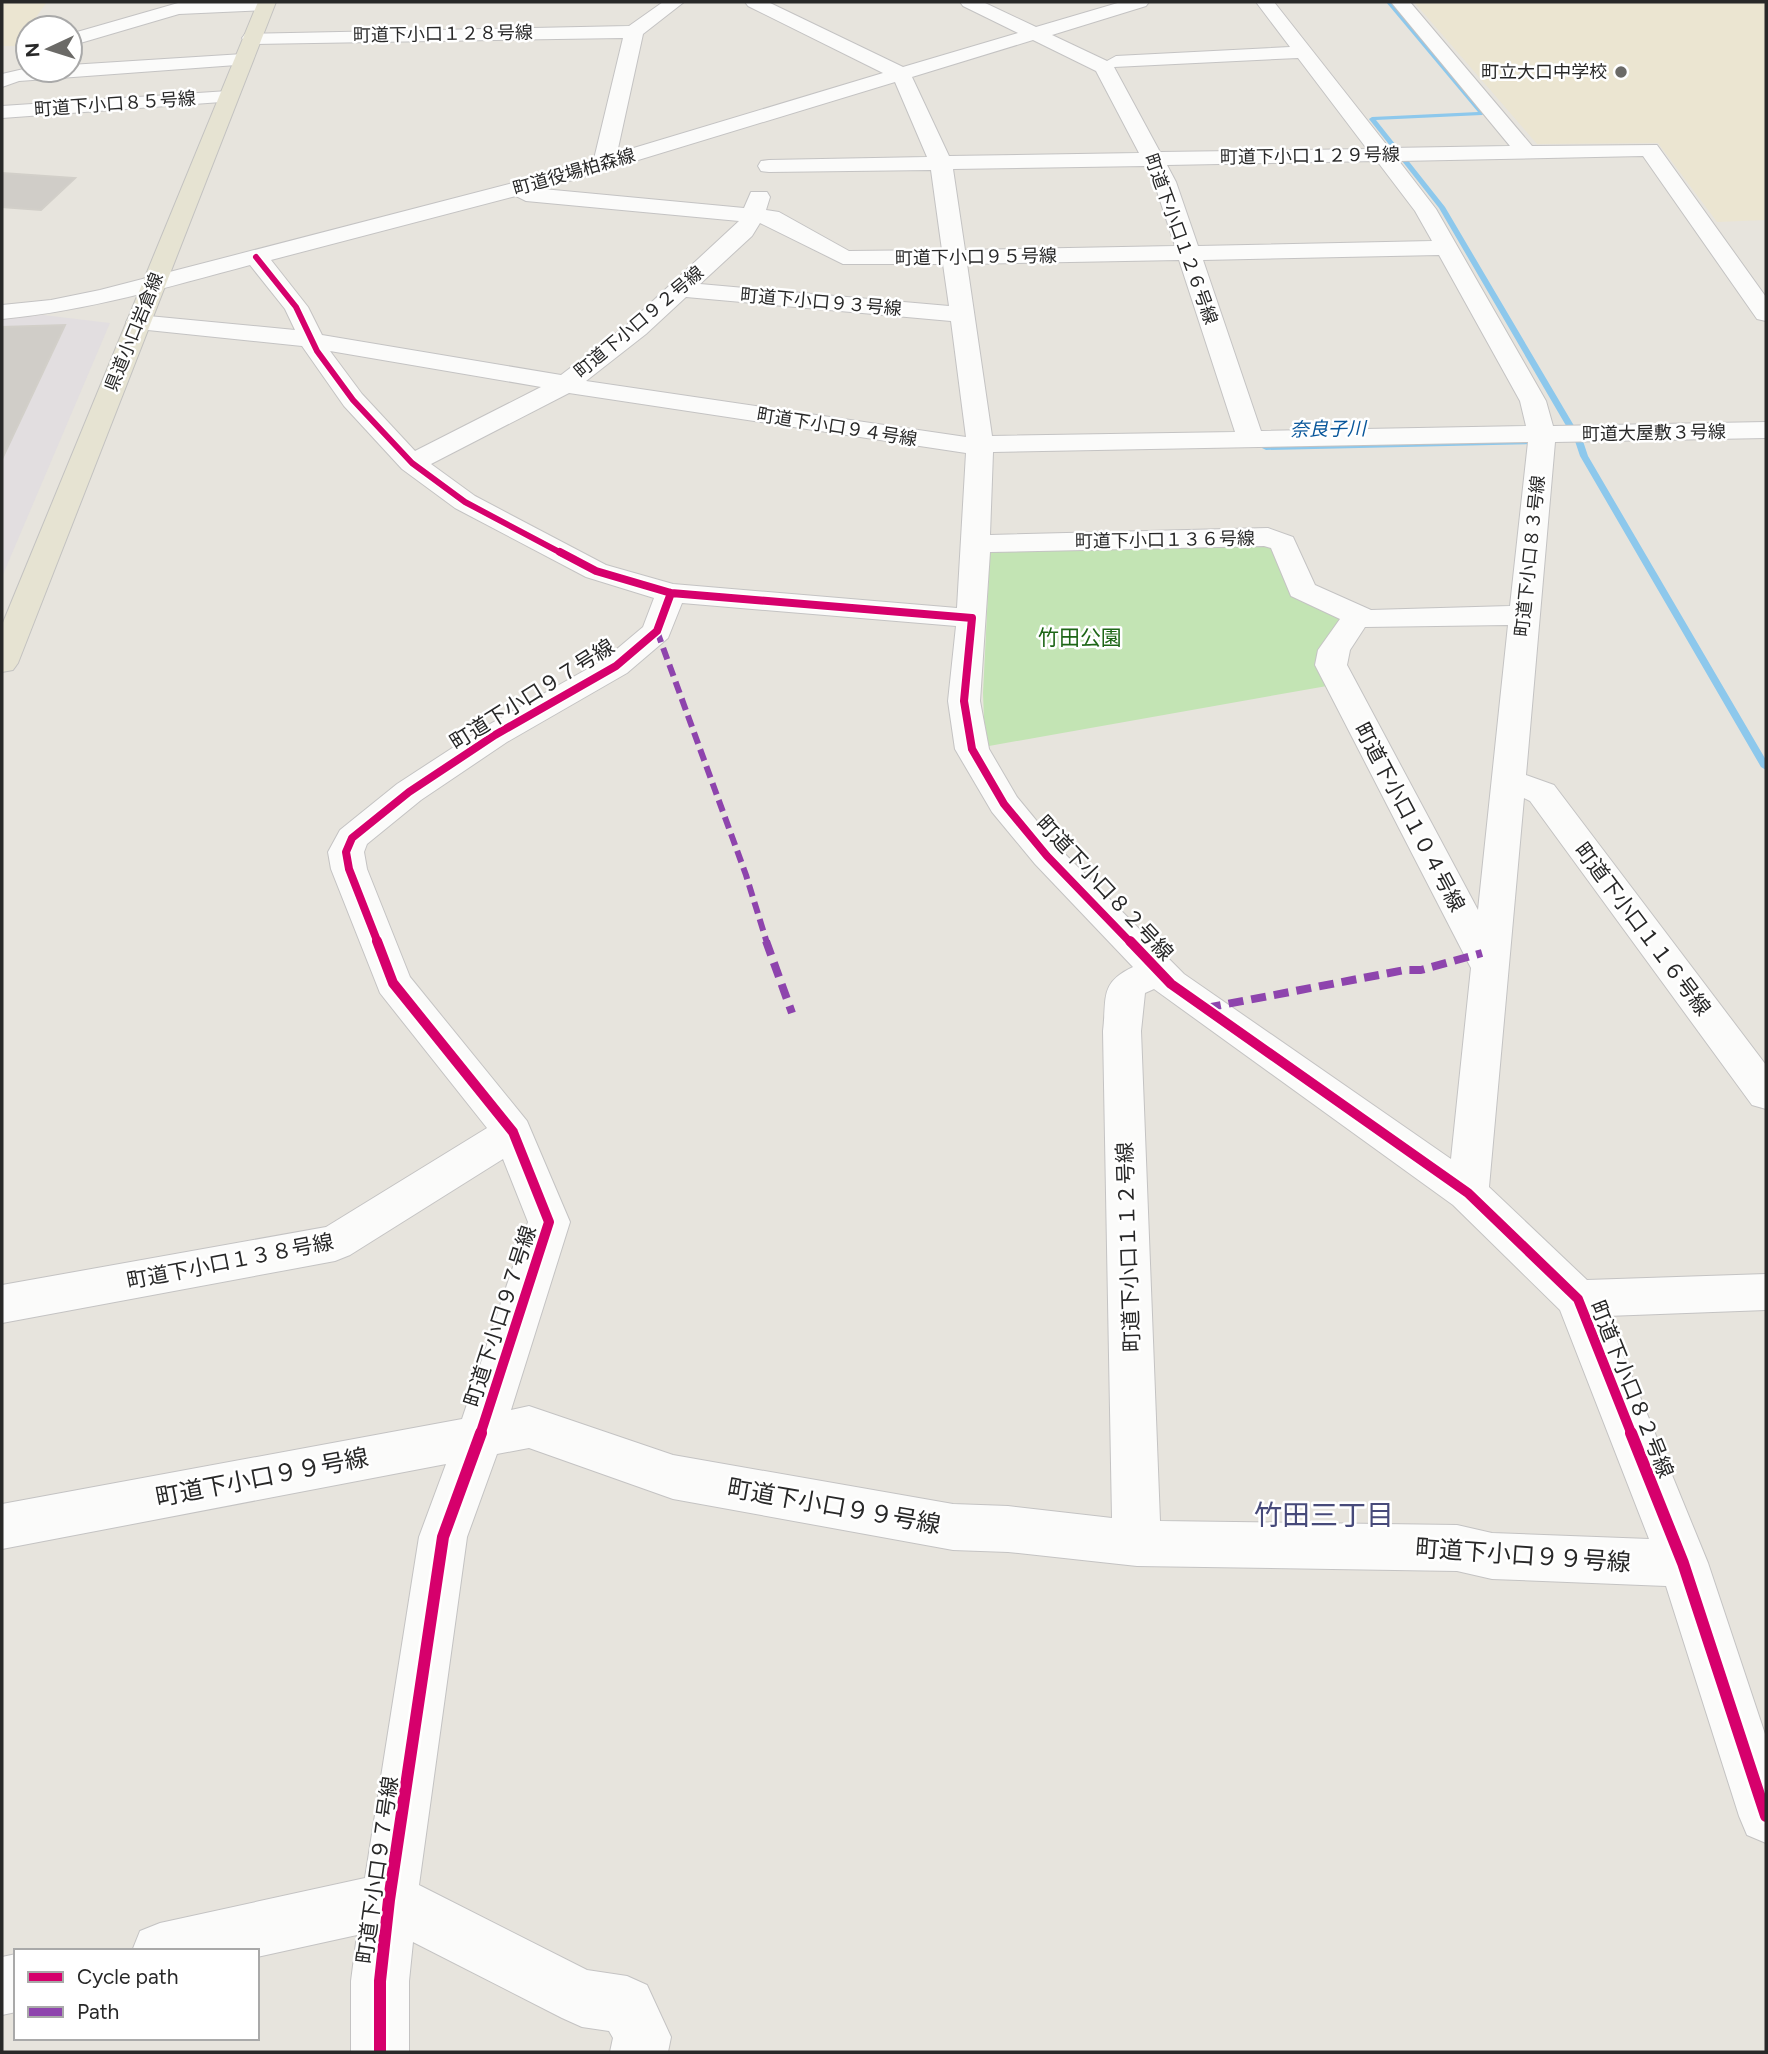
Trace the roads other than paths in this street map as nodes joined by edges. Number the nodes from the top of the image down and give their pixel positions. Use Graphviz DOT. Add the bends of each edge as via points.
graph roads {
  1 [pos="675,2"];
  2 [pos="754,2"];
  3 [pos="969,2"];
  4 [pos="1140,2"];
  5 [pos="1265,2"];
  6 [pos="1400,2"];
  7 [pos="266,3"];
  8 [pos="115,11"];
  9 [pos="105,29"];
  10 [pos="1042,31"];
  11 [pos="634,32"];
  12 [pos="84,36"];
  13 [pos="248,49"];
  14 [pos="1305,52"];
  15 [pos="1116,62"];
  16 [pos="901,74"];
  17 [pos="2,82"];
  18 [pos="228,97"];
  19 [pos="2,112"];
  20 [pos="778,137"];
  21 [pos="1525,152"];
  22 [pos="1384,155"];
  23 [pos="1165,159"];
  24 [pos="941,163"];
  25 [pos="599,165"];
  26 [pos="519,189"];
  27 [pos="582,199"];
  28 [pos="753,216"];
  29 [pos="1447,248"];
  30 [pos="1199,253"];
  31 [pos="256,257"];
  32 [pos="954,257"];
  33 [pos="153,283"];
  34 [pos="680,289"];
  35 [pos="2,312"];
  36 [pos="1766,314"];
  37 [pos="962,315"];
  38 [pos="138,322"];
  39 [pos="1241,340"];
  40 [pos="313,341"];
  41 [pos="566,384"];
  42 [pos="1267,414"];
  43 [pos="1766,430"];
  44 [pos="1542,435"];
  45 [pos="1264,439"];
  46 [pos="980,444"];
  47 [pos="412,463"];
  48 [pos="975,544"];
  49 [pos="671,593"];
  50 [pos="1524,615"];
  51 [pos="1357,616"];
  52 [pos="972,618"];
  53 [pos="2,663"];
  54 [pos="1507,783"];
  55 [pos="1490,968"];
  56 [pos="1159,971"];
  57 [pos="1766,1094"];
  58 [pos="513,1132"];
  59 [pos="1468,1193"];
  60 [pos="1766,1292"];
  61 [pos="1578,1299"];
  62 [pos="2,1304"];
  63 [pos="480,1435"];
  64 [pos="2,1526"];
  65 [pos="1137,1543"];
  66 [pos="1683,1563"];
  67 [pos="1766,1816"];
  68 [pos="389,1900"];
  69 [pos="169,1949"];
  70 [pos="380,2052"];
  71 [pos="639,2052"];
  1 -- 11 [label="street"];
  2 -- 16 [label="street"];
  3 -- 10 [label="street, 町道下小口１２６号線"];
  4 -- 10 [label="street, 町道役場柏森線"];
  5 -- 14 [label="street, 町道下小口８３号線"];
  6 -- 21 [label="street"];
  7 -- 9 [label="street" via="186,7"];
  7 -- 13 [label="main road, 県道小口岩倉線"];
  8 -- 9 [label="street"];
  9 -- 12 [label="street"];
  10 -- 15 [label="street"];
  10 -- 16 [label="street, 町道役場柏森線"];
  10 -- 23 [label="street, 町道下小口１２６号線" via="1104,67"];
  11 -- 13 [label="street, 町道下小口１２８号線"];
  11 -- 25 [label="street"];
  13 -- 17 [label="street, 町道下小口８５号線" via="15,75"];
  13 -- 18 [label="main road, 県道小口岩倉線"];
  14 -- 15 [label="street"];
  14 -- 22 [label="street, 町道下小口８３号線"];
  15 -- 23 [label="street"];
  16 -- 20 [label="street, 町道役場柏森線"];
  16 -- 24 [label="street, 町道下小口８２号線"];
  18 -- 19 [label="street, 町道下小口８５号線"];
  18 -- 33 [label="main road, 県道小口岩倉線"];
  20 -- 24 [label="street, 町道下小口１２９号線"];
  20 -- 25 [label="street, 町道役場柏森線"];
  20 -- 28 [label="street, 町道下小口９２号線"];
  21 -- 22 [label="street, 町道下小口１２９号線"];
  21 -- 36 [label="street, 町道下小口１２９号線" via="1649,150"];
  22 -- 23 [label="street, 町道下小口１２９号線"];
  22 -- 29 [label="street, 町道下小口８３号線" via="1425,209"];
  23 -- 24 [label="street, 町道下小口１２９号線"];
  23 -- 30 [label="street"];
  24 -- 32 [label="street, 町道下小口８２号線"];
  25 -- 26 [label="street, 町道役場柏森線"];
  25 -- 27 [label="street"];
  26 -- 27 [label="street, 町道下小口９５号線" via="526,194"];
  26 -- 31 [label="street, 町道役場柏森線"];
  27 -- 28 [label="street, 町道下小口９５号線"];
  28 -- 32 [label="street, 町道下小口９５号線" via="771,217 843,257"];
  28 -- 34 [label="street, 町道下小口９２号線" via="744,231"];
  29 -- 30 [label="street, 町道下小口９５号線"];
  29 -- 44 [label="street, 町道下小口８３号線" via="1533,401"];
  30 -- 32 [label="street, 町道下小口９５号線"];
  30 -- 39 [label="street"];
  30 -- 45 [label="street, 町道下小口１２６号線"];
  31 -- 33 [label="street, 町道役場柏森線"];
  31 -- 40 [label="street" via="296,307"];
  32 -- 37 [label="street, 町道下小口８２号線"];
  33 -- 35 [label="street, 町道役場柏森線" via="51,307"];
  33 -- 38 [label="main road, 県道小口岩倉線"];
  34 -- 37 [label="street, 町道下小口９３号線"];
  34 -- 41 [label="street, 町道下小口９２号線"];
  37 -- 46 [label="street, 町道下小口８２号線"];
  38 -- 40 [label="street, 町道下小口９４号線"];
  38 -- 53 [label="main road, 県道小口岩倉線"];
  40 -- 41 [label="street, 町道下小口９４号線"];
  40 -- 47 [label="street" via="352,400"];
  41 -- 46 [label="street, 町道下小口９４号線" via="954,445"];
  41 -- 47 [label="street, 町道下小口９２号線"];
  42 -- 45 [label="street"];
  43 -- 44 [label="street, 町道大屋敷３号線"];
  44 -- 45 [label="street, 町道下小口９４号線"];
  44 -- 50 [label="street, 町道下小口８３号線"];
  45 -- 46 [label="street, 町道下小口９４号線"];
  46 -- 48 [label="street, 町道下小口８２号線"];
  47 -- 49 [label="street" via="465,502 596,571"];
  48 -- 51 [label="street, 町道下小口１３６号線" via="1268,537 1283,543 1302,590"];
  48 -- 52 [label="street, 町道下小口８２号線"];
  49 -- 52 [label="street"];
  49 -- 58 [label="street, 町道下小口９７号線" via="657,631 616,666 495,735 409,792 352,838 346,852 393,983"];
  50 -- 51 [label="street, 町道下小口１３６号線" via="1371,620"];
  50 -- 54 [label="street, 町道下小口８３号線"];
  51 -- 55 [label="street, 町道下小口１０４号線" via="1334,650 1331,666"];
  52 -- 56 [label="street, 町道下小口８２号線" via="964,701 972,749 1004,804 1047,856"];
  54 -- 55 [label="street, 町道下小口８３号線"];
  54 -- 57 [label="street, 町道下小口１１６号線" via="1542,793"];
  55 -- 59 [label="street, 町道下小口８３号線"];
  56 -- 59 [label="street, 町道下小口８２号線" via="1171,984"];
  56 -- 65 [label="street, 町道下小口１１２号線" via="1127,986 1122,1031"];
  58 -- 62 [label="street, 町道下小口１３８号線" via="335,1244"];
  58 -- 63 [label="street, 町道下小口９７号線" via="549,1222"];
  59 -- 61 [label="street, 町道下小口８２号線"];
  60 -- 61 [label="street"];
  61 -- 66 [label="street, 町道下小口８２号線"];
  63 -- 64 [label="street, 町道下小口９９号線"];
  63 -- 65 [label="street, 町道下小口９９号線" via="529,1427 673,1477 953,1527"];
  63 -- 68 [label="street, 町道下小口９７号線" via="443,1537"];
  65 -- 66 [label="street, 町道下小口９９号線" via="1457,1548 1492,1556"];
  66 -- 67 [label="street, 町道下小口８２号線"];
  68 -- 69 [label="street"];
  68 -- 70 [label="street, 町道下小口９７号線" via="380,1981"];
  68 -- 71 [label="street" via="582,1998 627,2005 642,2037"];
}
